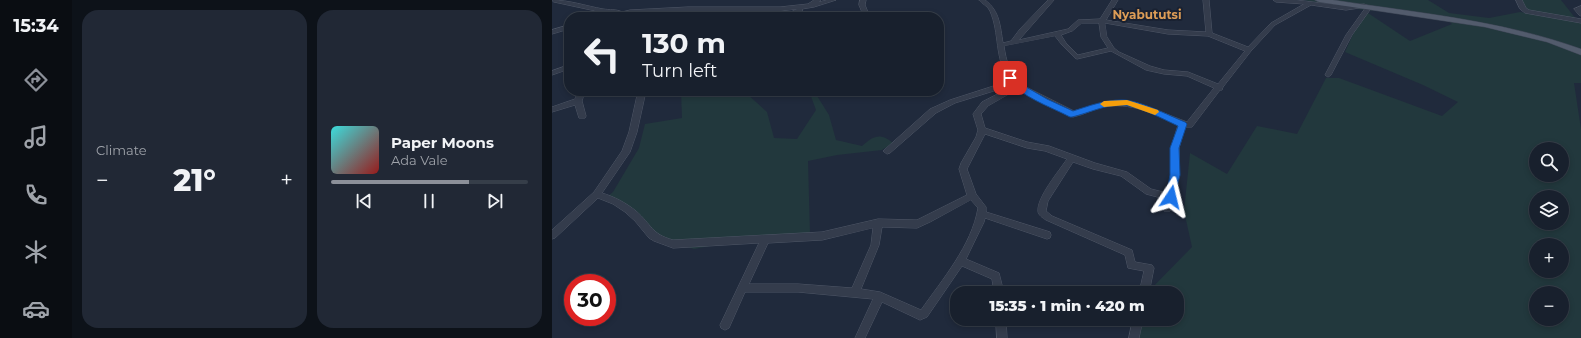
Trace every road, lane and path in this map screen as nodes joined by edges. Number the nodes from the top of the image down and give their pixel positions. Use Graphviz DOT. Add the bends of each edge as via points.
graph roads {
  1 [pos="554,0"];
  2 [pos="732,0"];
  3 [pos="818,0"];
  4 [pos="833,0"];
  5 [pos="863,0"];
  6 [pos="982,0"];
  7 [pos="1051,0"];
  8 [pos="1115,0"];
  9 [pos="1206,0"];
  10 [pos="1276,0"];
  11 [pos="1319,0"];
  12 [pos="1519,0"];
  13 [pos="562,1"];
  14 [pos="1310,3"];
  15 [pos="810,6"];
  16 [pos="1366,7"];
  17 [pos="728,8"];
  18 [pos="1581,8"];
  19 [pos="612,12"];
  20 [pos="651,12"];
  21 [pos="795,12"];
  22 [pos="864,12"];
  23 [pos="1581,14"];
  24 [pos="1102,21"];
  25 [pos="1581,21"];
  26 [pos="564,29"];
  27 [pos="553,32"];
  28 [pos="1057,34"];
  29 [pos="1208,34"];
  30 [pos="1014,42"];
  31 [pos="1001,45"];
  32 [pos="1112,49"];
  33 [pos="1249,50"];
  34 [pos="1581,52"];
  35 [pos="564,69"];
  36 [pos="552,74"];
  37 [pos="1328,75"];
  38 [pos="1016,84"];
  39 [pos="1220,88"];
  40 [pos="580,96"];
  41 [pos="641,96"];
  42 [pos="578,101"];
  43 [pos="552,110"];
  44 [pos="582,116"];
  45 [pos="1182,124"];
  46 [pos="982,130"];
  47 [pos="887,151"];
  48 [pos="1071,159"];
  49 [pos="597,194"];
  50 [pos="972,196"];
  51 [pos="1171,197"];
  52 [pos="1167,209"];
  53 [pos="982,214"];
  54 [pos="878,222"];
  55 [pos="552,235"];
  56 [pos="1047,235"];
  57 [pos="765,240"];
  58 [pos="960,261"];
  59 [pos="998,286"];
  60 [pos="1145,286"];
  61 [pos="742,288"];
  62 [pos="855,292"];
  63 [pos="880,296"];
  64 [pos="725,325"];
  65 [pos="1001,326"];
  66 [pos="1137,326"];
  67 [pos="860,338"];
  68 [pos="1002,338"];
  69 [pos="1134,338"];
  1 -- 13 [label="street"];
  2 -- 17 [label="street"];
  3 -- 15 [label="street"];
  4 -- 15 [label="street"];
  5 -- 22 [label="street"];
  6 -- 31 [label="street" via="993,10"];
  7 -- 30 [label="street" via="1020,32"];
  8 -- 24 [label="street"];
  9 -- 29 [label="street"];
  10 -- 14 [label="street"];
  11 -- 16 [label="main road"];
  12 -- 25 [label="street" via="1527,12"];
  13 -- 19 [label="street"];
  14 -- 16 [label="street" via="1346,8"];
  14 -- 33 [label="street" via="1273,24"];
  15 -- 17 [label="street" via="780,9"];
  15 -- 21 [label="street"];
  16 -- 34 [label="main road" via="1512,29 1550,39"];
  16 -- 37 [label="street"];
  17 -- 20 [label="street"];
  18 -- 23 [label="street" via="1576,9"];
  24 -- 28 [label="street" via="1080,21 1070,30"];
  24 -- 29 [label="street" via="1153,30"];
  24 -- 32 [label="street" via="1104,37"];
  26 -- 27 [label="street"];
  28 -- 30 [label="street"];
  28 -- 32 [label="street" via="1076,57"];
  29 -- 33 [label="street"];
  30 -- 31 [label="street"];
  31 -- 38 [label="street" via="1007,70"];
  32 -- 39 [label="street" via="1148,68 1188,74"];
  33 -- 39 [label="street"];
  35 -- 36 [label="street"];
  38 -- 45 [label="street" via="1072,114 1123,102 1151,110"];
  38 -- 46 [label="street" via="983,106 978,114"];
  38 -- 47 [label="street" via="961,98 933,111"];
  39 -- 45 [label="street" via="1189,125"];
  40 -- 42 [label="street"];
  41 -- 49 [label="street" via="626,152"];
  42 -- 43 [label="street"];
  42 -- 44 [label="street"];
  45 -- 51 [label="street" via="1175,148 1175,175"];
  46 -- 48 [label="street" via="1027,145 1046,148"];
  46 -- 50 [label="street" via="964,167 964,175"];
  48 -- 51 [label="street" via="1124,174 1149,192"];
  48 -- 60 [label="street" via="1044,200 1042,212 1049,218 1129,253 1132,265 1149,268"];
  49 -- 55 [label="street"];
  49 -- 57 [label="street" via="617,202 633,214 651,236 673,244"];
  50 -- 53 [label="street" via="982,207"];
  50 -- 54 [label="street" via="917,224"];
  51 -- 52 [label="street"];
  53 -- 56 [label="street"];
  53 -- 58 [label="street"];
  54 -- 57 [label="street" via="822,236"];
  54 -- 62 [label="street" via="875,245"];
  57 -- 61 [label="street"];
  58 -- 59 [label="street" via="996,276"];
  58 -- 63 [label="street" via="924,314 920,315"];
  61 -- 62 [label="street"];
  61 -- 64 [label="street"];
  62 -- 63 [label="street"];
  63 -- 67 [label="street"];
  65 -- 68 [label="street"];
  66 -- 69 [label="street"];
}
